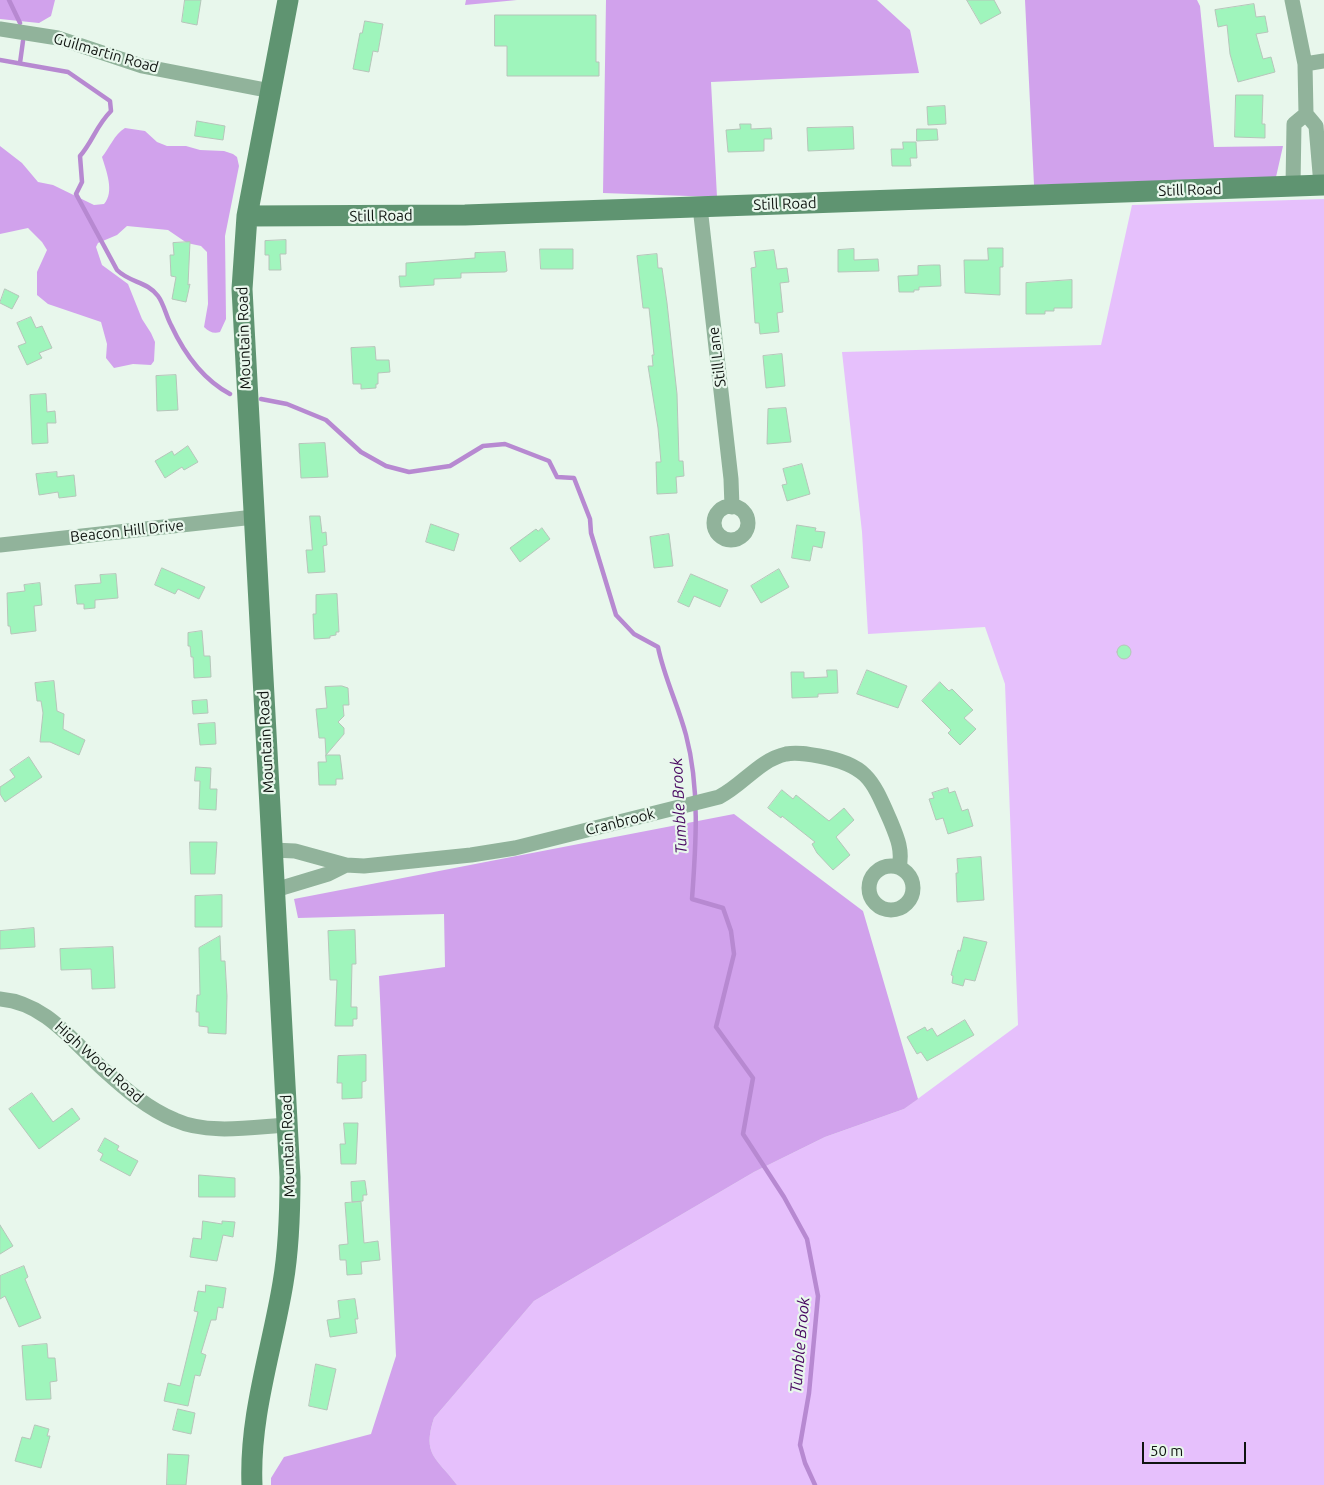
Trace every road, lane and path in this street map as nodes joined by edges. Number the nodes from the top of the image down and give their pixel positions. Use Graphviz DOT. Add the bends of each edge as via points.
graph roads {
  1 [pos="288,0"];
  2 [pos="1292,0"];
  3 [pos="0,29"];
  4 [pos="1324,61"];
  5 [pos="1305,64"];
  6 [pos="271,90"];
  7 [pos="1306,114"];
  8 [pos="1322,185"];
  9 [pos="1293,186"];
  10 [pos="700,207"];
  11 [pos="247,216"];
  12 [pos="732,507"];
  13 [pos="254,517"];
  14 [pos="0,545"];
  15 [pos="272,850"];
  16 [pos="346,865"];
  17 [pos="898,867"];
  18 [pos="275,890"];
  19 [pos="0,999"];
  20 [pos="288,1125"];
  21 [pos="252,1485"];
  1 -- 6 [label="main road, Mountain Road"];
  2 -- 5 [label="street"];
  3 -- 6 [label="street, Guilmartin Road" via="58,38 142,66"];
  4 -- 5 [label="street"];
  5 -- 7 [label="street"];
  6 -- 11 [label="main road, Mountain Road"];
  7 -- 8 [label="street" via="1316,126"];
  7 -- 9 [label="street" via="1294,124"];
  8 -- 9 [label="main road, Still Road"];
  9 -- 10 [label="main road, Still Road"];
  10 -- 11 [label="main road, Still Road" via="465,215"];
  10 -- 12 [label="street, Still Lane"];
  11 -- 13 [label="main road, Mountain Road" via="242,289"];
  13 -- 14 [label="street, Beacon Hill Drive"];
  13 -- 15 [label="main road, Mountain Road"];
  15 -- 16 [label="street, Cranbrook" via="295,851"];
  15 -- 18 [label="main road, Mountain Road"];
  16 -- 17 [label="street, Cranbrook" via="364,866 515,848 687,806 730,792 777,756 801,753 838,759 858,768 876,788 897,836 902,855"];
  16 -- 18 [label="street, Cranbrook" via="328,874"];
  18 -- 20 [label="main road, Mountain Road"];
  19 -- 20 [label="street, High Wood Road" via="15,1000 54,1021 103,1070 149,1107 177,1121 211,1128"];
  20 -- 21 [label="main road, Mountain Road" via="290,1210 284,1281 258,1401"];
}
